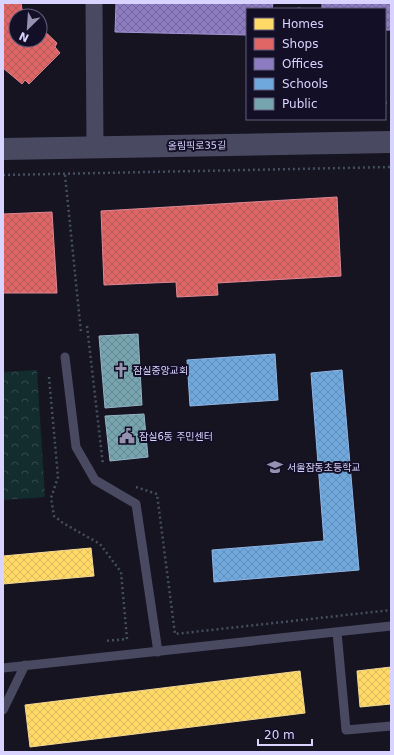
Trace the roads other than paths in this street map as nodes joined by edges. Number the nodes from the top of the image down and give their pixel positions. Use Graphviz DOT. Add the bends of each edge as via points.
graph roads {
  1 [pos="94,3"];
  2 [pos="391,142"];
  3 [pos="95,147"];
  4 [pos="3,149"];
  5 [pos="65,357"];
  6 [pos="391,626"];
  7 [pos="337,632"];
  8 [pos="158,652"];
  9 [pos="25,665"];
  10 [pos="3,668"];
  11 [pos="3,710"];
  12 [pos="391,726"];
  1 -- 3 [label="street"];
  2 -- 3 [label="street, 올림픽로35길"];
  3 -- 4 [label="street, 올림픽로35길"];
  5 -- 8 [label="lane" via="76,447 95,480 136,504"];
  6 -- 7 [label="lane"];
  7 -- 8 [label="lane"];
  7 -- 12 [label="lane" via="346,730"];
  8 -- 9 [label="lane"];
  9 -- 10 [label="lane"];
  9 -- 11 [label="lane"];
}
